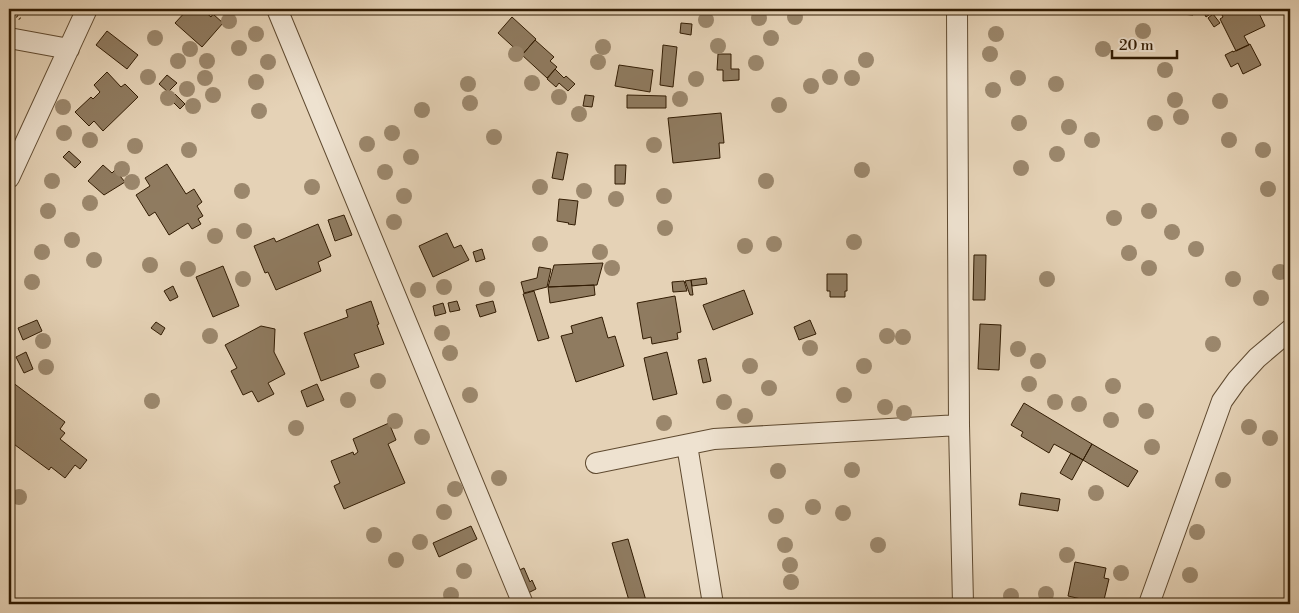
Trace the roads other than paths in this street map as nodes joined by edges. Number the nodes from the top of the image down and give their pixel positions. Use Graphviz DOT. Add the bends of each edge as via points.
graph roads {
  1 [pos="87,9"];
  2 [pos="277,9"];
  3 [pos="957,9"];
  4 [pos="9,38"];
  5 [pos="69,49"];
  6 [pos="9,178"];
  7 [pos="1290,330"];
  8 [pos="959,425"];
  9 [pos="686,445"];
  10 [pos="596,463"];
  11 [pos="523,604"];
  12 [pos="713,604"];
  13 [pos="962,604"];
  14 [pos="1149,604"];
  1 -- 5 [label="street"];
  2 -- 11 [label="street"];
  3 -- 8 [label="street"];
  4 -- 5 [label="street"];
  5 -- 6 [label="street"];
  7 -- 14 [label="street" via="1258,358 1222,401"];
  8 -- 9 [label="street" via="714,440"];
  8 -- 13 [label="street"];
  9 -- 10 [label="street"];
  9 -- 12 [label="street"];
}
